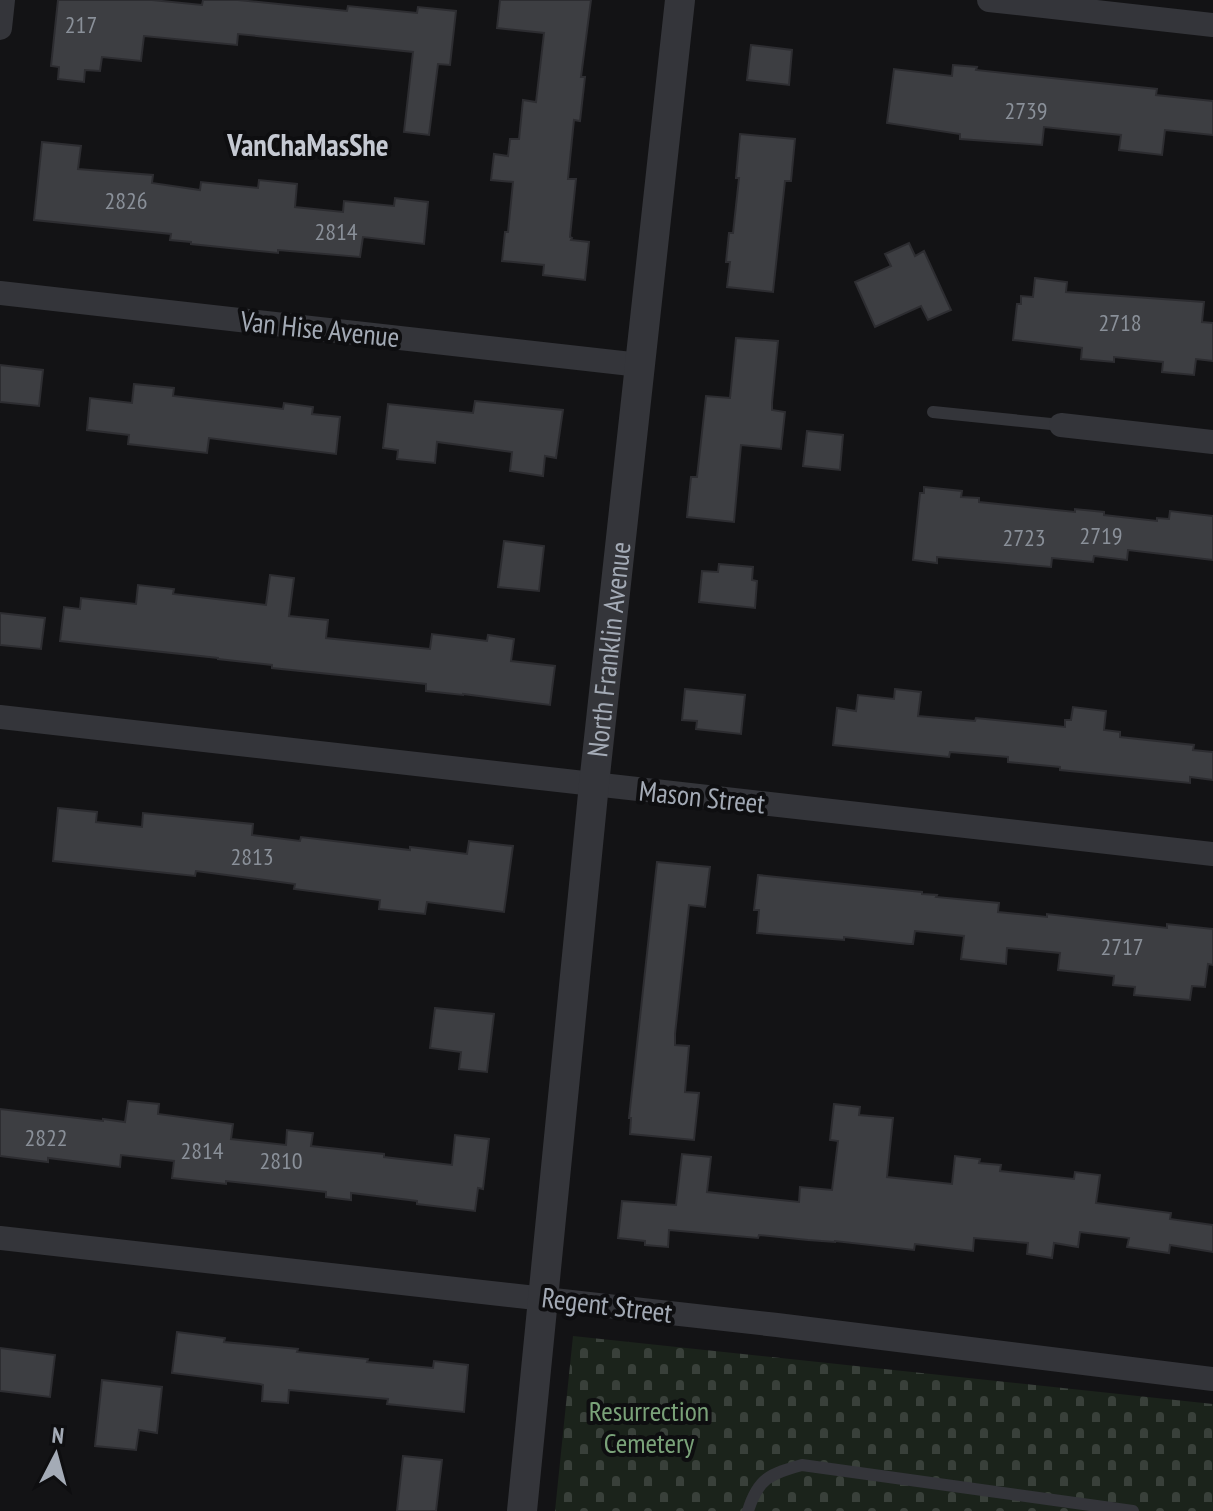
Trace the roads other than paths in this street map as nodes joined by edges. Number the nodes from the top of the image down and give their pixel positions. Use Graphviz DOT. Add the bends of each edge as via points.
graph roads {
  1 [pos="3,0"];
  2 [pos="680,0"];
  3 [pos="989,0"];
  4 [pos="1213,25"];
  5 [pos="0,28"];
  6 [pos="0,293"];
  7 [pos="640,365"];
  8 [pos="933,412"];
  9 [pos="1061,425"];
  10 [pos="1213,442"];
  11 [pos="0,717"];
  12 [pos="594,784"];
  13 [pos="1213,854"];
  14 [pos="0,1238"];
  15 [pos="544,1298"];
  16 [pos="1213,1379"];
  17 [pos="522,1511"];
  18 [pos="748,1511"];
  19 [pos="1133,1511"];
  1 -- 5 [label="street"];
  2 -- 7 [label="street, North Franklin Avenue"];
  3 -- 4 [label="street"];
  6 -- 7 [label="street, Van Hise Avenue"];
  7 -- 12 [label="street, North Franklin Avenue"];
  8 -- 9 [label="lane"];
  9 -- 10 [label="street"];
  11 -- 12 [label="street, Mason Street"];
  12 -- 13 [label="street, Mason Street"];
  12 -- 15 [label="street, North Franklin Avenue"];
  14 -- 15 [label="street, Regent Street"];
  15 -- 16 [label="street, Regent Street"];
  15 -- 17 [label="street, North Franklin Avenue"];
  18 -- 19 [label="lane" via="756,1489 774,1473 802,1465"];
}
